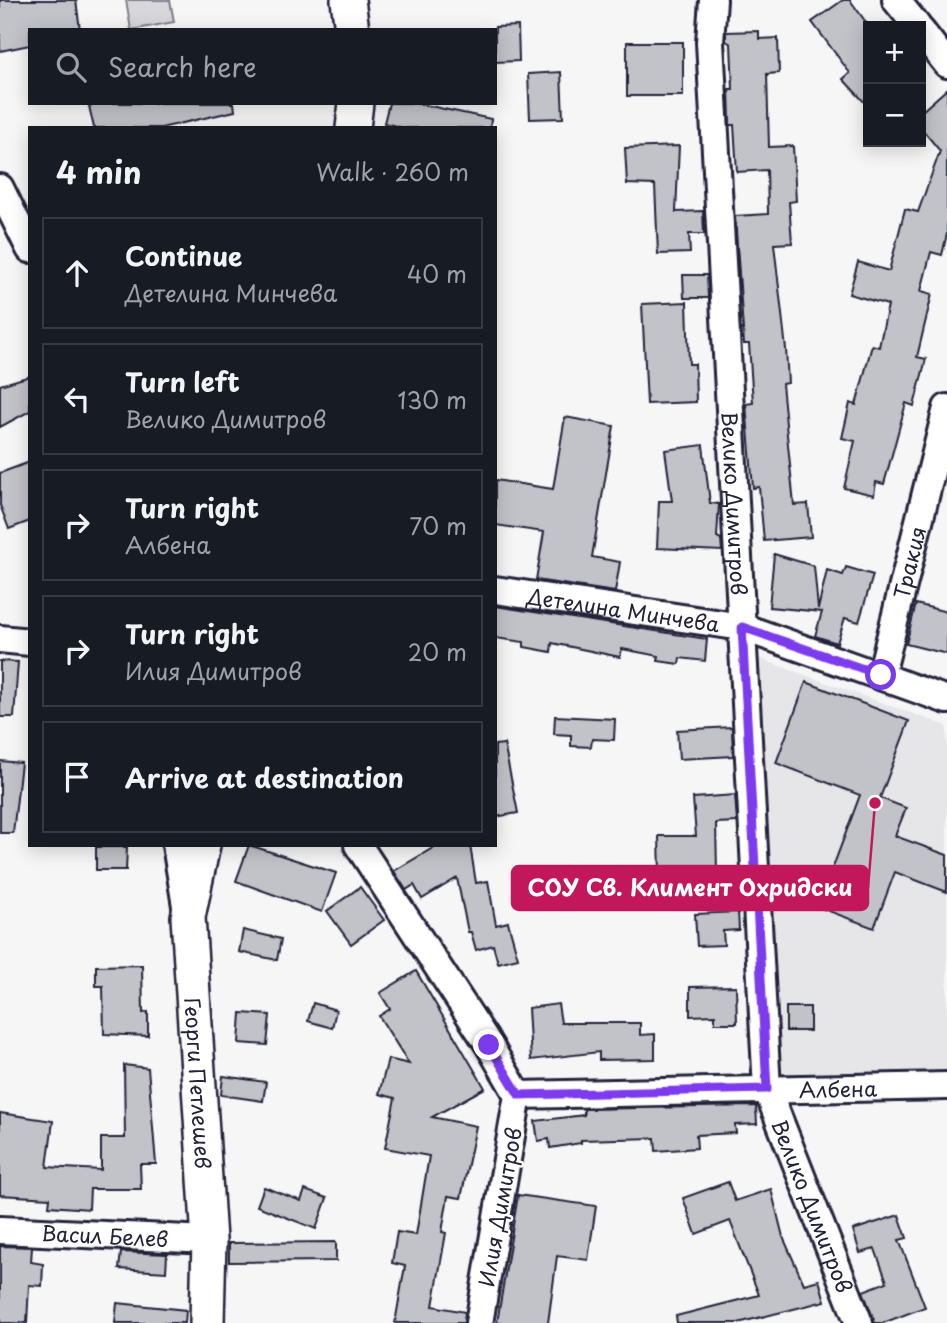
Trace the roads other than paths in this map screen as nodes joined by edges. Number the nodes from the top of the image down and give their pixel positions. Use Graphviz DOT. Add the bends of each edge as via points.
graph roads {
  1 [pos="348,0"];
  2 [pos="713,0"];
  3 [pos="896,0"];
  4 [pos="913,21"];
  5 [pos="352,28"];
  6 [pos="926,37"];
  7 [pos="947,64"];
  8 [pos="356,105"];
  9 [pos="353,126"];
  10 [pos="0,188"];
  11 [pos="28,245"];
  12 [pos="947,408"];
  13 [pos="497,590"];
  14 [pos="742,627"];
  15 [pos="0,639"];
  16 [pos="28,642"];
  17 [pos="881,675"];
  18 [pos="947,700"];
  19 [pos="176,847"];
  20 [pos="203,847"];
  21 [pos="359,847"];
  22 [pos="188,918"];
  23 [pos="947,1086"];
  24 [pos="767,1089"];
  25 [pos="519,1095"];
  26 [pos="0,1230"];
  27 [pos="209,1240"];
  28 [pos="207,1323"];
  29 [pos="479,1323"];
  30 [pos="859,1323"];
  1 -- 5 [label="main road"];
  2 -- 14 [label="street, Велико Димитров" via="710,42"];
  3 -- 4 [label="street"];
  6 -- 7 [label="street"];
  8 -- 9 [label="main road"];
  10 -- 11 [label="street"];
  12 -- 17 [label="street, Тракия"];
  13 -- 14 [label="street, Детелина Минчева"];
  14 -- 17 [label="street, Детелина Минчева"];
  14 -- 24 [label="street, Велико Димитров"];
  15 -- 16 [label="street"];
  17 -- 18 [label="street, Детелина Минчева"];
  19 -- 22 [label="street"];
  20 -- 22 [label="main road, Георги Петлешев"];
  21 -- 25 [label="street"];
  22 -- 27 [label="main road, Георги Петлешев"];
  23 -- 24 [label="street, Албена"];
  24 -- 25 [label="street, Албена"];
  24 -- 30 [label="street, Велико Димитров"];
  25 -- 29 [label="street, Илия Димитров"];
  26 -- 27 [label="street, Васил Белев"];
  27 -- 28 [label="main road, Георги Петлешев"];
}
